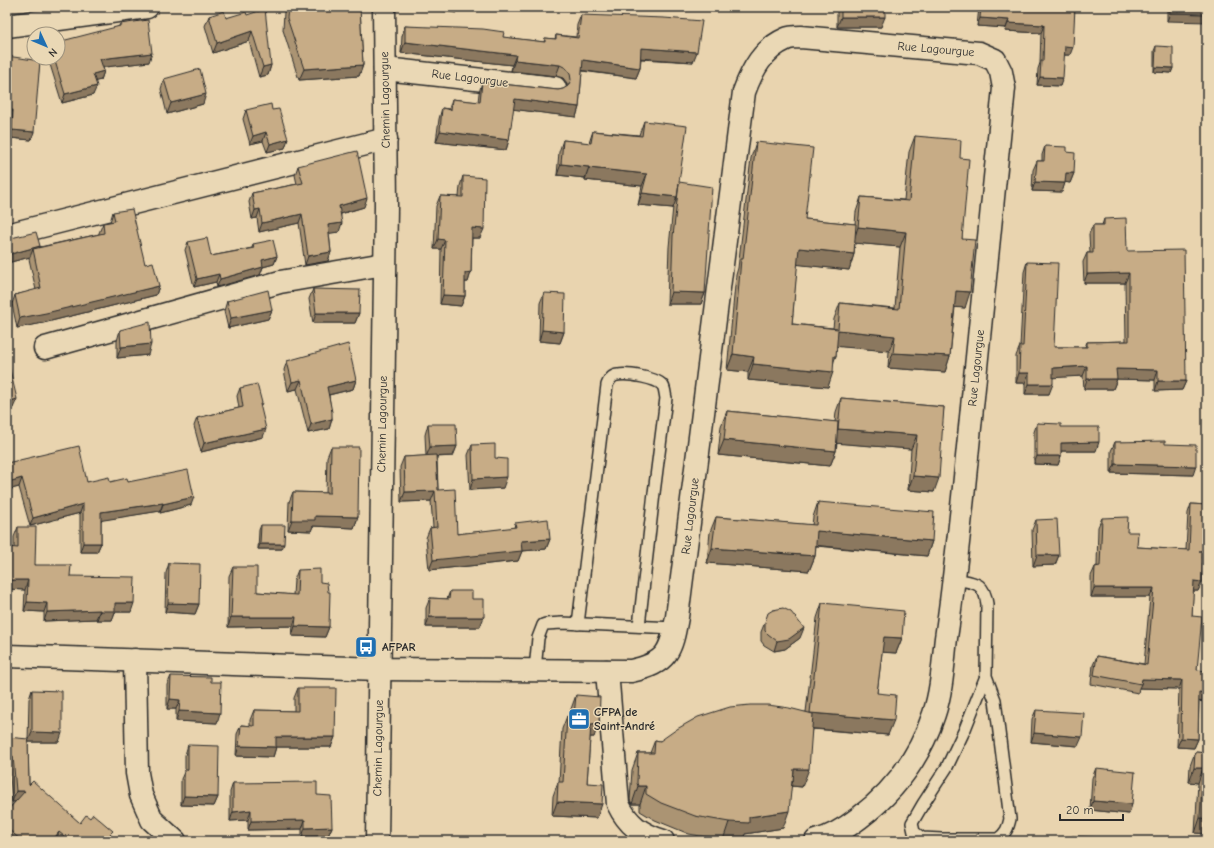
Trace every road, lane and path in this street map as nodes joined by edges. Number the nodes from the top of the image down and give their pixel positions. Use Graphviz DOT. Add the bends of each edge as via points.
graph roads {
  1 [pos="147,7"];
  2 [pos="384,7"];
  3 [pos="7,26"];
  4 [pos="385,68"];
  5 [pos="555,88"];
  6 [pos="386,139"];
  7 [pos="7,235"];
  8 [pos="384,264"];
  9 [pos="45,348"];
  10 [pos="954,578"];
  11 [pos="578,624"];
  12 [pos="639,626"];
  13 [pos="675,628"];
  14 [pos="7,656"];
  15 [pos="135,660"];
  16 [pos="379,669"];
  17 [pos="535,670"];
  18 [pos="607,671"];
  19 [pos="986,676"];
  20 [pos="175,841"];
  21 [pos="377,841"];
  22 [pos="663,841"];
  23 [pos="816,841"];
  1 -- 3 [label="street"];
  2 -- 4 [label="street, Chemin Lagourgue"];
  4 -- 5 [label="street, Rue Lagourgue"];
  4 -- 6 [label="street, Chemin Lagourgue"];
  6 -- 7 [label="street"];
  6 -- 8 [label="street, Chemin Lagourgue"];
  8 -- 9 [label="street" via="280,282"];
  8 -- 16 [label="street, Chemin Lagourgue"];
  10 -- 13 [label="street, Rue Lagourgue" via="1004,88 1001,72 995,60 979,53 801,37 786,39 769,49 757,64 744,92"];
  10 -- 19 [label="lane" via="981,586 985,592"];
  10 -- 23 [label="street, Rue Lagourgue" via="939,694 934,715 920,746 904,775 875,806 847,828"];
  11 -- 12 [label="lane"];
  11 -- 12 [label="lane" via="607,385 610,379 617,375 648,378 658,382 664,387 666,398"];
  11 -- 17 [label="lane" via="542,626 538,638"];
  12 -- 13 [label="lane"];
  13 -- 18 [label="street, Rue Lagourgue" via="672,642 665,655 655,664 631,671"];
  14 -- 15 [label="street, Rue Lagourgue"];
  15 -- 16 [label="street, Rue Lagourgue"];
  15 -- 20 [label="street" via="137,773 141,794 152,820"];
  16 -- 17 [label="street, Rue Lagourgue"];
  16 -- 21 [label="street, Chemin Lagourgue"];
  17 -- 18 [label="street, Rue Lagourgue"];
  18 -- 22 [label="street" via="618,804 623,815 633,826 649,837"];
  19 -- 19 [label="lane" via="966,729 947,767 912,824 914,832 922,838 998,839 1005,835 1008,828 1010,819 995,700"];
}
